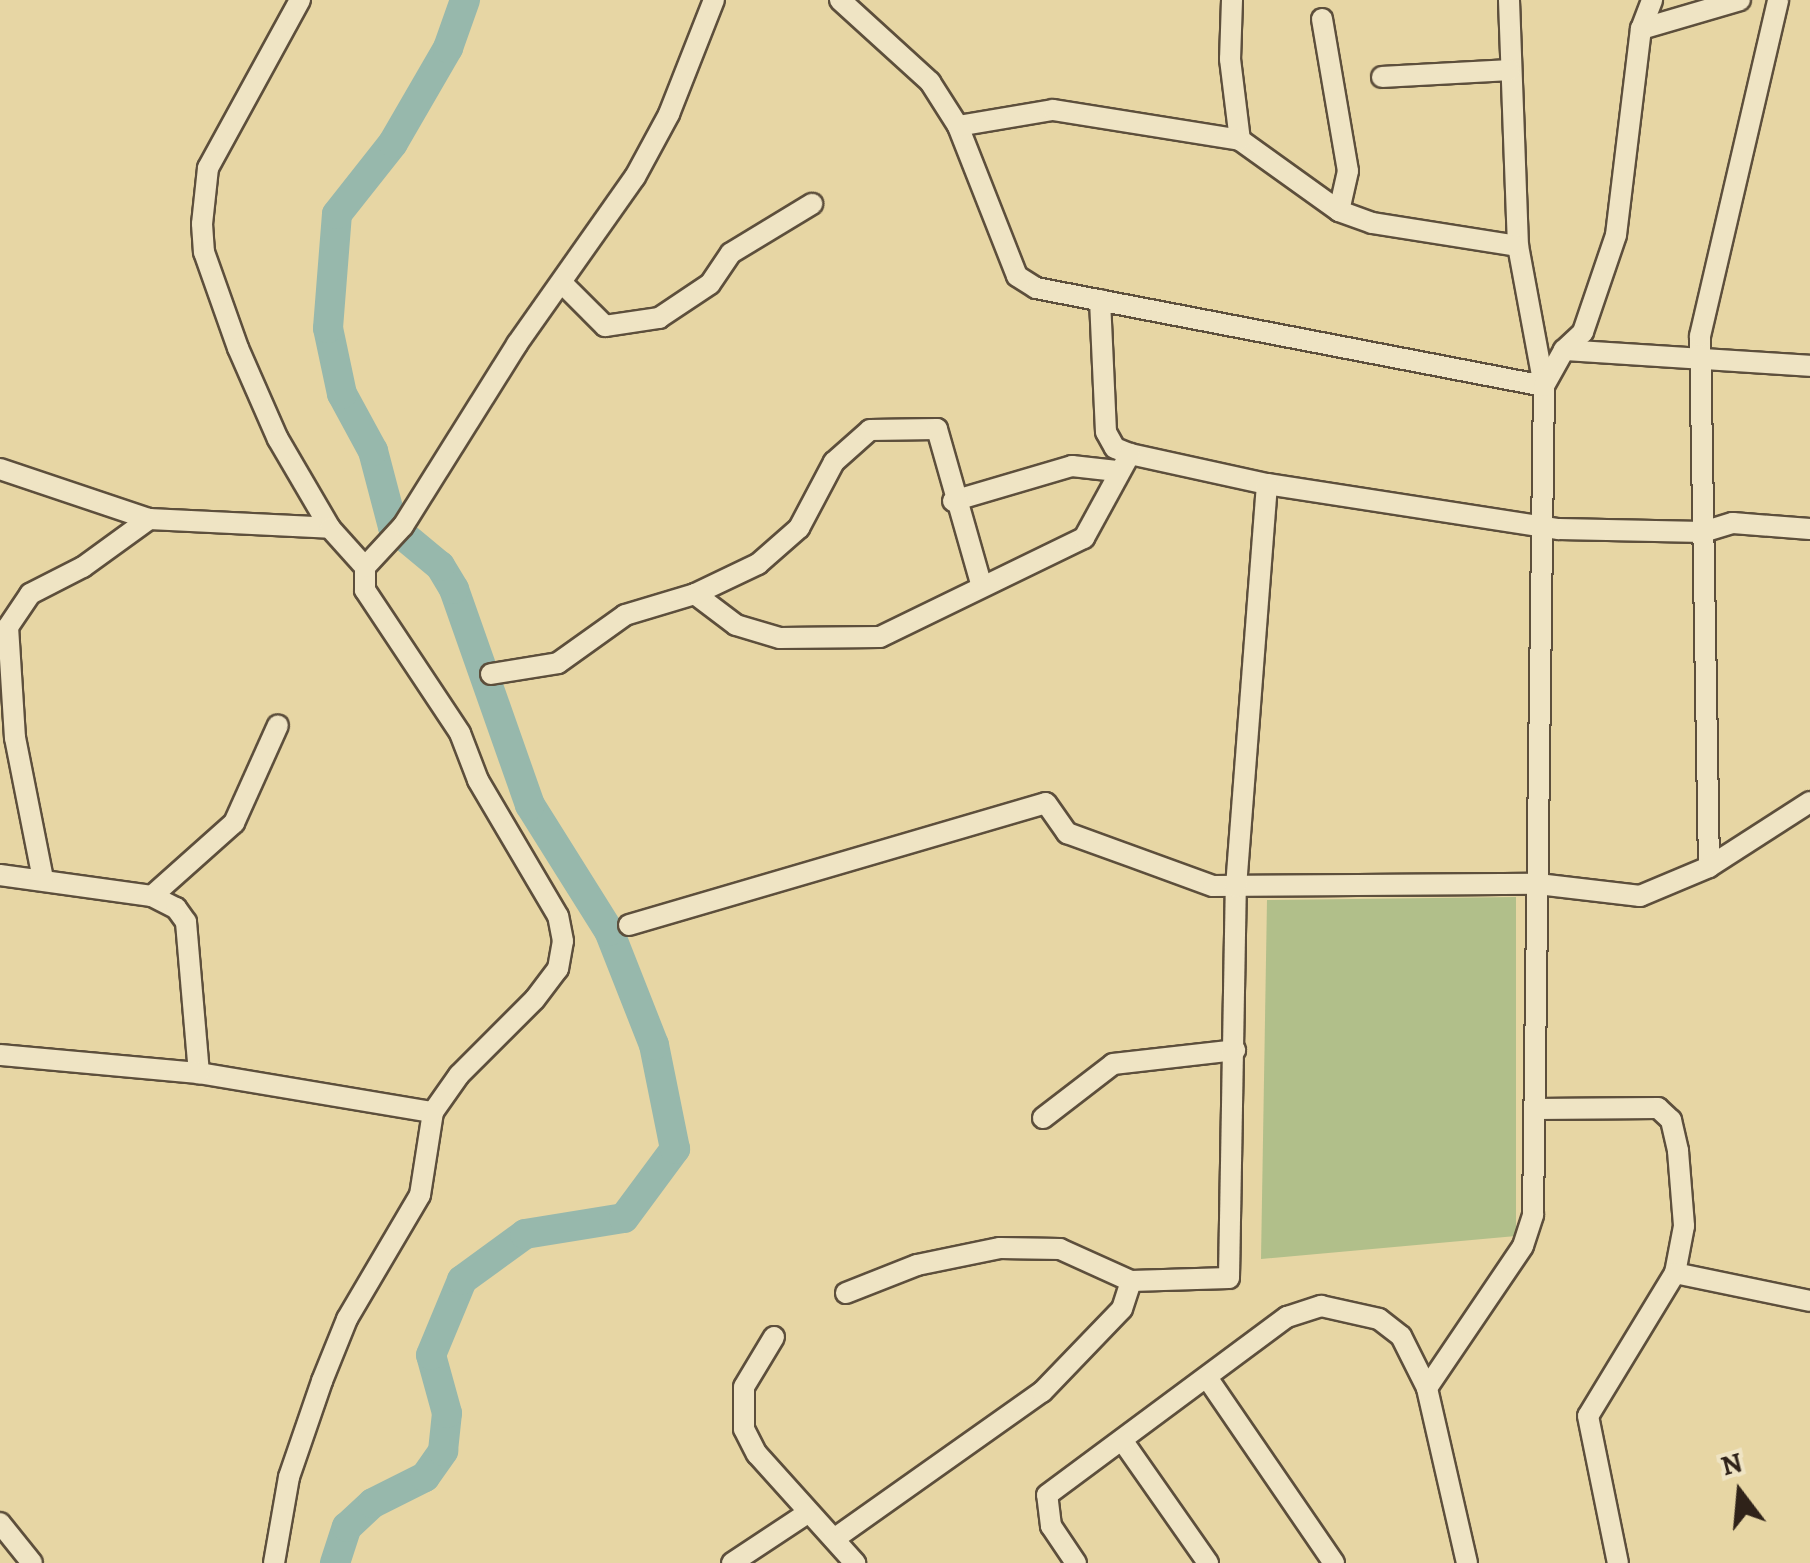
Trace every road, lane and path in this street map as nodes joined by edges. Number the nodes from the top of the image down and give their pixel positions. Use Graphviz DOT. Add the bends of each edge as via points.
graph roads {
  1 [pos="300,0"];
  2 [pos="714,0"];
  3 [pos="840,0"];
  4 [pos="1232,0"];
  5 [pos="1509,0"];
  6 [pos="1652,0"];
  7 [pos="1740,0"];
  8 [pos="1778,0"];
  9 [pos="1322,19"];
  10 [pos="1641,29"];
  11 [pos="1510,70"];
  12 [pos="1382,77"];
  13 [pos="958,126"];
  14 [pos="1240,140"];
  15 [pos="812,204"];
  16 [pos="1339,211"];
  17 [pos="1518,246"];
  18 [pos="562,283"];
  19 [pos="1100,300"];
  20 [pos="1564,350"];
  21 [pos="1700,359"];
  22 [pos="1810,366"];
  23 [pos="1544,386"];
  24 [pos="1124,462"];
  25 [pos="0,469"];
  26 [pos="1267,484"];
  27 [pos="952,501"];
  28 [pos="148,519"];
  29 [pos="1537,522"];
  30 [pos="330,528"];
  31 [pos="1810,529"];
  32 [pos="1703,532"];
  33 [pos="365,567"];
  34 [pos="981,584"];
  35 [pos="695,594"];
  36 [pos="491,674"];
  37 [pos="278,725"];
  38 [pos="1810,802"];
  39 [pos="1709,867"];
  40 [pos="0,875"];
  41 [pos="43,878"];
  42 [pos="1538,884"];
  43 [pos="1236,887"];
  44 [pos="152,896"];
  45 [pos="629,925"];
  46 [pos="1235,1050"];
  47 [pos="0,1055"];
  48 [pos="198,1073"];
  49 [pos="1536,1109"];
  50 [pos="433,1112"];
  51 [pos="1043,1118"];
  52 [pos="1674,1273"];
  53 [pos="1131,1281"];
  54 [pos="846,1294"];
  55 [pos="1810,1301"];
  56 [pos="774,1337"];
  57 [pos="1208,1379"];
  58 [pos="1427,1388"];
  59 [pos="1122,1440"];
  60 [pos="810,1512"];
  61 [pos="0,1522"];
  62 [pos="834,1539"];
  63 [pos="32,1563"];
  64 [pos="274,1563"];
  65 [pos="732,1563"];
  66 [pos="855,1563"];
  67 [pos="1076,1563"];
  68 [pos="1208,1563"];
  69 [pos="1334,1563"];
  70 [pos="1467,1563"];
  71 [pos="1618,1563"];
  1 -- 30 [label="street" via="208,168 202,224 204,252 238,348 278,439"];
  2 -- 18 [label="street" via="669,114"];
  3 -- 13 [label="street" via="902,51"];
  4 -- 14 [label="street" via="1230,58"];
  5 -- 11 [label="street"];
  6 -- 10 [label="street"];
  7 -- 10 [label="street"];
  8 -- 21 [label="street" via="1703,313"];
  9 -- 16 [label="street" via="1348,171"];
  10 -- 20 [label="street" via="1616,235 1584,332"];
  11 -- 12 [label="street"];
  11 -- 17 [label="street"];
  13 -- 14 [label="street" via="1053,110"];
  13 -- 19 [label="street" via="1016,276 1036,288"];
  14 -- 16 [label="street"];
  15 -- 18 [label="street" via="731,252 710,284 659,318 605,326"];
  16 -- 17 [label="street" via="1372,223"];
  17 -- 23 [label="street"];
  18 -- 33 [label="street" via="396,532"];
  19 -- 23 [label="street"];
  19 -- 24 [label="street" via="1106,432"];
  20 -- 21 [label="street"];
  20 -- 23 [label="street"];
  21 -- 22 [label="street"];
  21 -- 32 [label="street"];
  23 -- 29 [label="street"];
  24 -- 26 [label="street"];
  24 -- 27 [label="street" via="1072,466"];
  24 -- 34 [label="street" via="1084,538"];
  25 -- 28 [label="street"];
  26 -- 29 [label="street"];
  26 -- 43 [label="street"];
  27 -- 34 [label="street"];
  27 -- 35 [label="street" via="937,429 870,430 834,462 798,528 758,564"];
  28 -- 30 [label="street"];
  28 -- 41 [label="street" via="83,568 30,594 8,627 13,722"];
  29 -- 32 [label="street" via="1559,529"];
  29 -- 42 [label="street"];
  30 -- 33 [label="street"];
  31 -- 32 [label="street" via="1733,523"];
  32 -- 39 [label="street"];
  33 -- 50 [label="street" via="365,590 444,704 478,780 558,916 564,941 558,969 459,1074"];
  34 -- 35 [label="street" via="923,621 880,637 824,642 736,625"];
  35 -- 36 [label="street" via="626,615 558,663"];
  37 -- 44 [label="street" via="234,823"];
  38 -- 39 [label="street"];
  39 -- 42 [label="street" via="1640,896"];
  40 -- 41 [label="street"];
  41 -- 44 [label="street"];
  42 -- 43 [label="street"];
  42 -- 49 [label="street"];
  43 -- 45 [label="street" via="1204,883 1077,837 1046,803"];
  43 -- 46 [label="street"];
  44 -- 48 [label="street" via="186,922"];
  46 -- 51 [label="street" via="1113,1064"];
  46 -- 53 [label="street" via="1230,1278"];
  47 -- 48 [label="street"];
  48 -- 50 [label="street"];
  49 -- 52 [label="street" via="1666,1113 1683,1198"];
  49 -- 58 [label="street" via="1533,1215 1524,1246"];
  50 -- 64 [label="street" via="420,1195 356,1303 322,1381 289,1476"];
  52 -- 55 [label="street"];
  52 -- 71 [label="street" via="1588,1416"];
  53 -- 54 [label="street" via="1060,1250 1000,1248 917,1265"];
  53 -- 62 [label="street" via="1122,1309 1042,1392"];
  56 -- 60 [label="street" via="744,1387 744,1429"];
  57 -- 58 [label="street" via="1287,1317 1320,1306 1351,1309 1390,1328"];
  57 -- 59 [label="street"];
  57 -- 69 [label="street"];
  58 -- 70 [label="street"];
  59 -- 67 [label="street" via="1046,1495 1051,1526"];
  59 -- 68 [label="street"];
  60 -- 62 [label="street"];
  60 -- 65 [label="street"];
  61 -- 63 [label="street"];
  62 -- 66 [label="street"];
}
